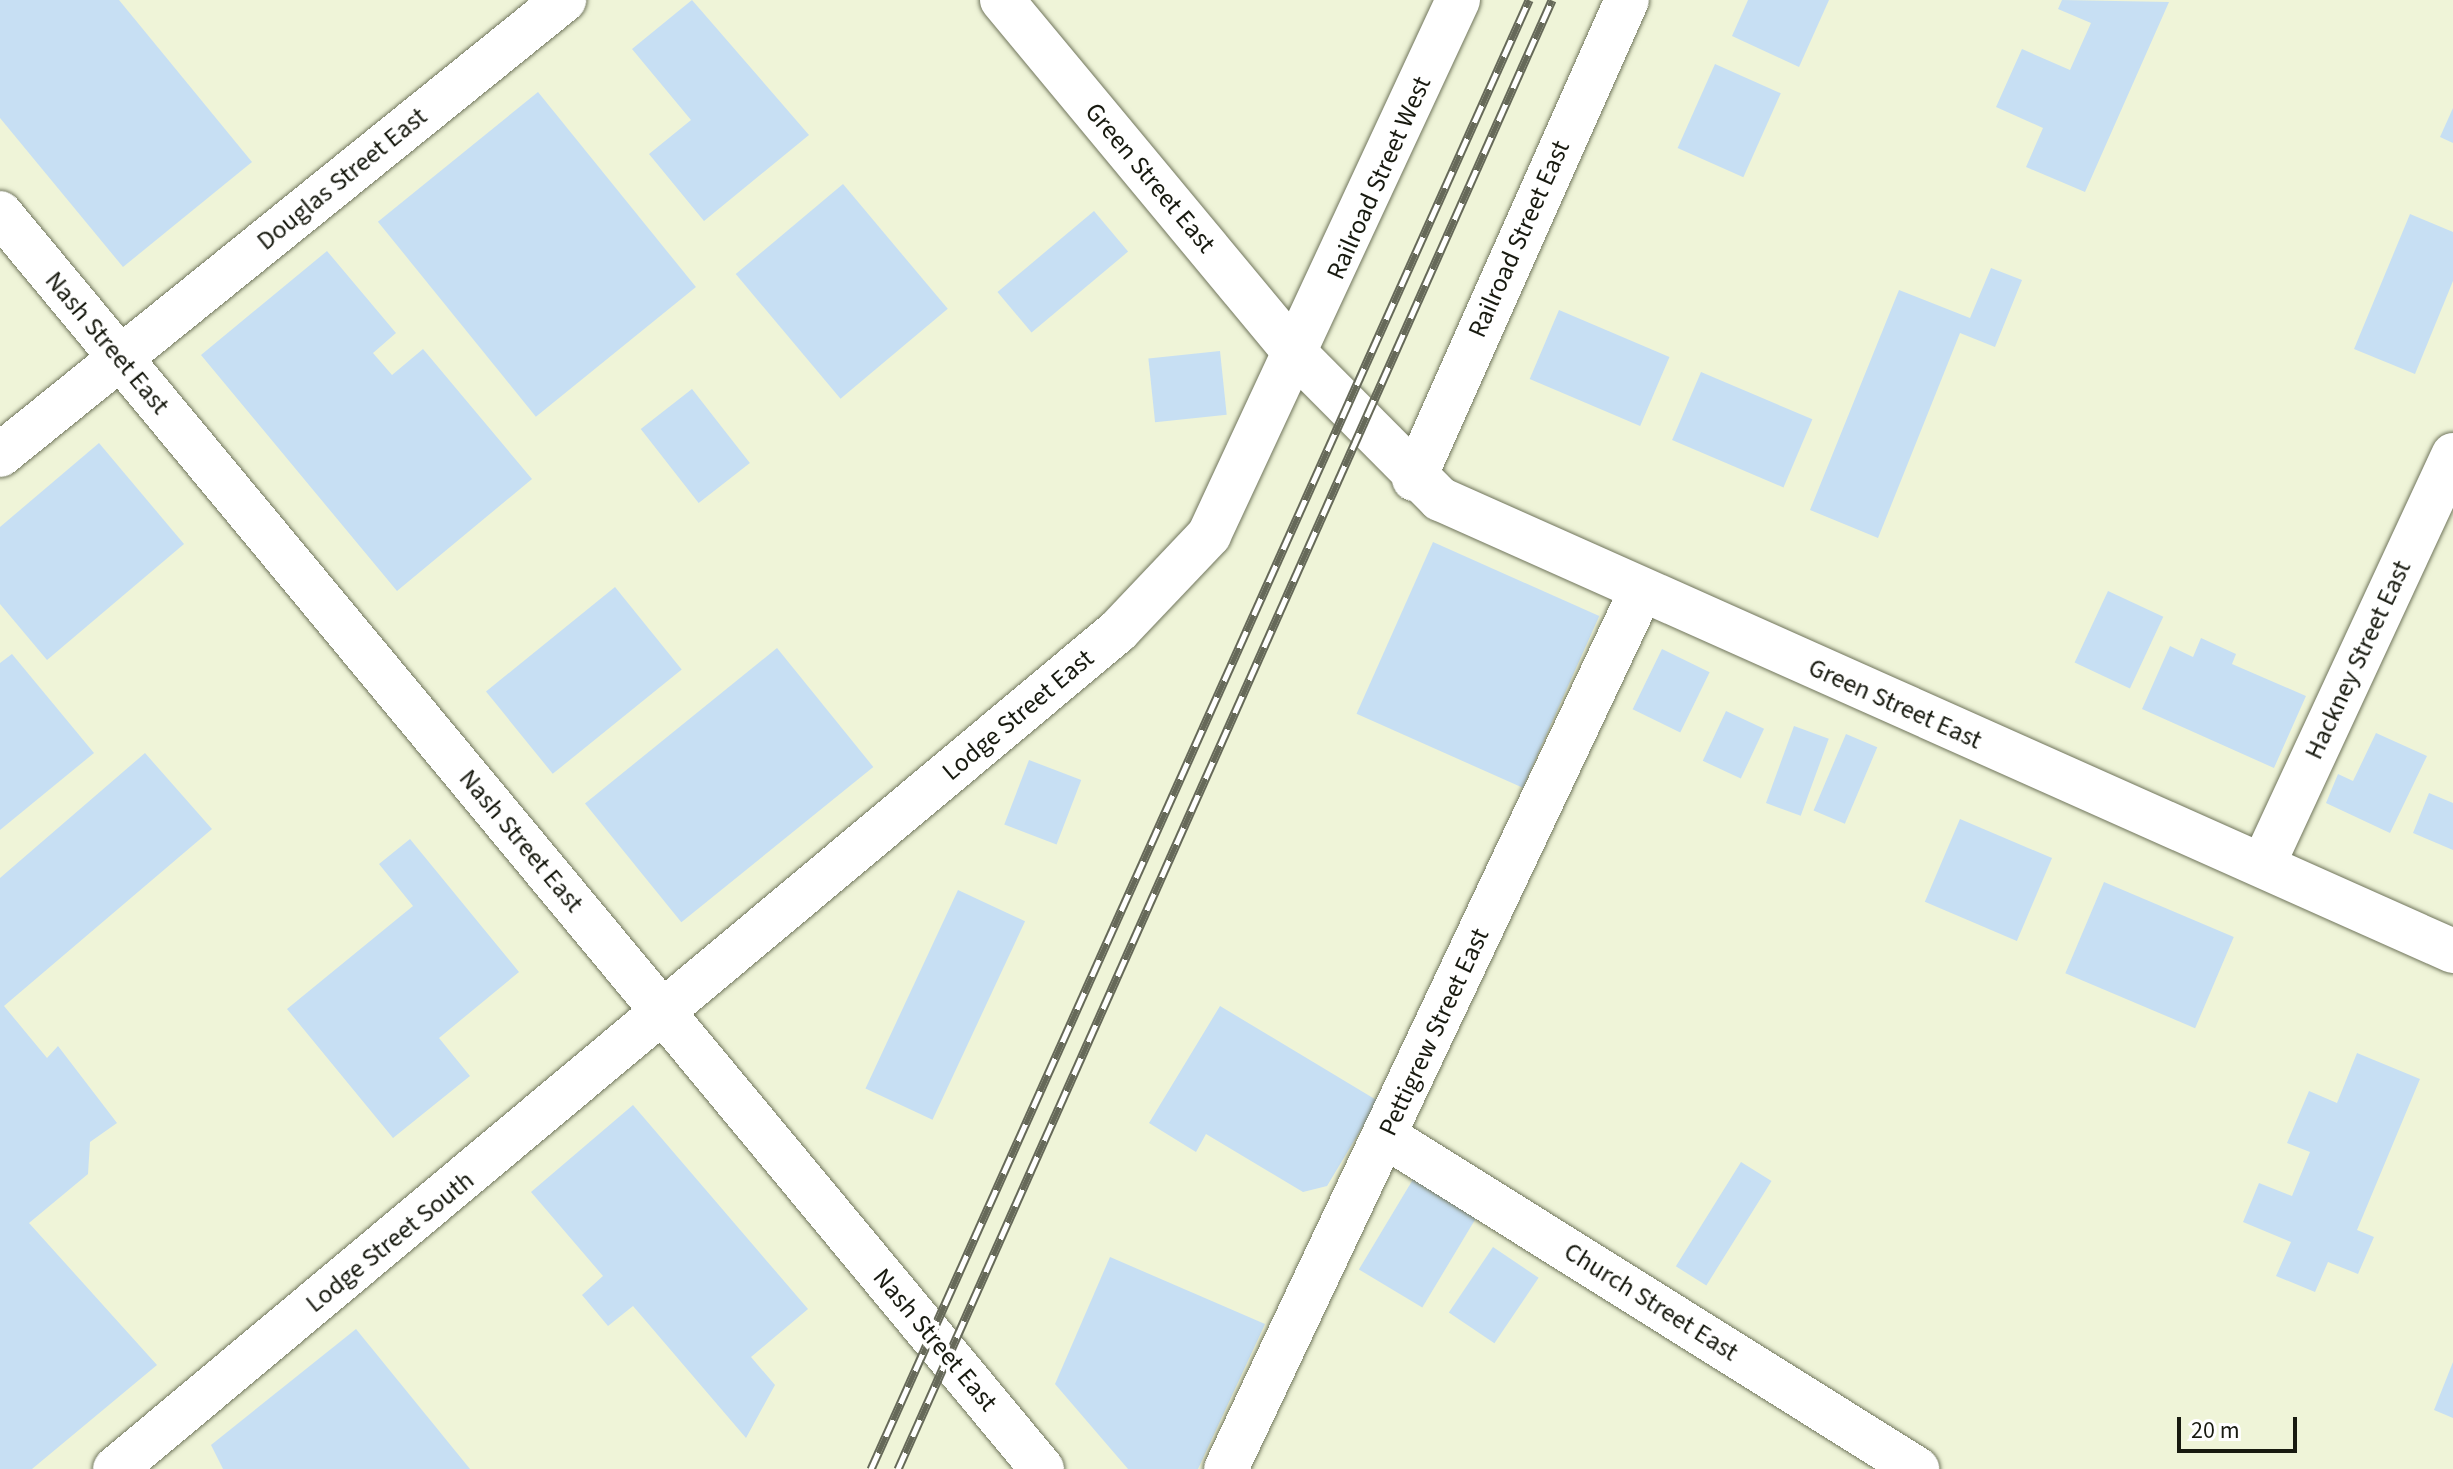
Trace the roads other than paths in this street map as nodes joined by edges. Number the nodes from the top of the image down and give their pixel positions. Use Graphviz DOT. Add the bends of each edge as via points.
graph roads {
  1 [pos="564,0"];
  2 [pos="1002,0"];
  3 [pos="1458,0"];
  4 [pos="1627,0"];
  5 [pos="0,213"];
  6 [pos="1298,356"];
  7 [pos="120,357"];
  8 [pos="0,455"];
  9 [pos="2453,455"];
  10 [pos="1414,479"];
  11 [pos="1640,593"];
  12 [pos="2263,865"];
  13 [pos="2453,951"];
  14 [pos="666,1016"];
  15 [pos="1385,1136"];
  16 [pos="1235,1466"];
  17 [pos="115,1469"];
  18 [pos="1042,1469"];
  19 [pos="1917,1469"];
  1 -- 7 [label="street, Douglas Street East"];
  2 -- 6 [label="street, Green Street East"];
  3 -- 6 [label="street, Railroad Street West"];
  4 -- 10 [label="street, Railroad Street East"];
  5 -- 7 [label="street, Nash Street East"];
  6 -- 10 [label="street, Green Street East"];
  6 -- 14 [label="street, Lodge Street East" via="1209,535 1119,630"];
  7 -- 8 [label="street, Douglas Street East"];
  7 -- 14 [label="street, Nash Street East"];
  9 -- 12 [label="street, Hackney Street East"];
  10 -- 11 [label="street, Green Street East" via="1440,499"];
  11 -- 12 [label="street, Green Street East"];
  11 -- 15 [label="street, Pettigrew Street East"];
  12 -- 13 [label="street, Green Street East"];
  14 -- 17 [label="street, Lodge Street South"];
  14 -- 18 [label="street, Nash Street East"];
  15 -- 16 [label="street, Pettigrew Street East"];
  15 -- 19 [label="street, Church Street East"];
}
